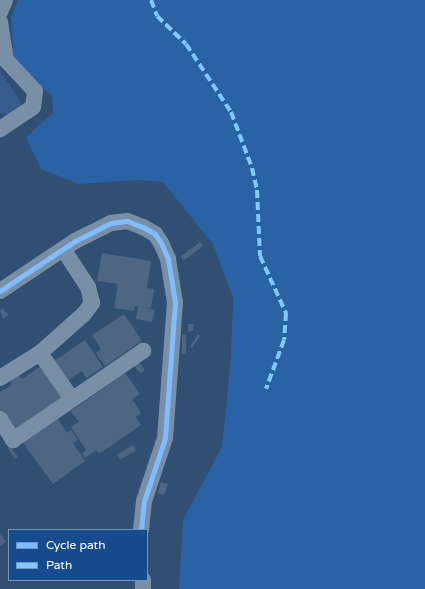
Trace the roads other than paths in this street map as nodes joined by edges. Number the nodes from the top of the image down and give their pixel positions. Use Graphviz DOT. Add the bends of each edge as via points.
graph roads {
  1 [pos="5,0"];
  2 [pos="0,12"];
  3 [pos="0,22"];
  4 [pos="0,129"];
  5 [pos="63,249"];
  6 [pos="0,291"];
  7 [pos="143,351"];
  8 [pos="40,353"];
  9 [pos="0,378"];
  10 [pos="72,399"];
  11 [pos="0,419"];
  12 [pos="141,529"];
  1 -- 2 [label="street"];
  3 -- 4 [label="street" via="6,60 35,91 34,107"];
  5 -- 6 [label="street"];
  5 -- 8 [label="street" via="88,287 92,303 84,314"];
  5 -- 12 [label="street" via="111,222 127,221 155,234 168,259 175,302 165,438 144,501"];
  7 -- 10 [label="street"];
  8 -- 9 [label="street"];
  8 -- 10 [label="street"];
  10 -- 11 [label="street" via="13,440"];
}
